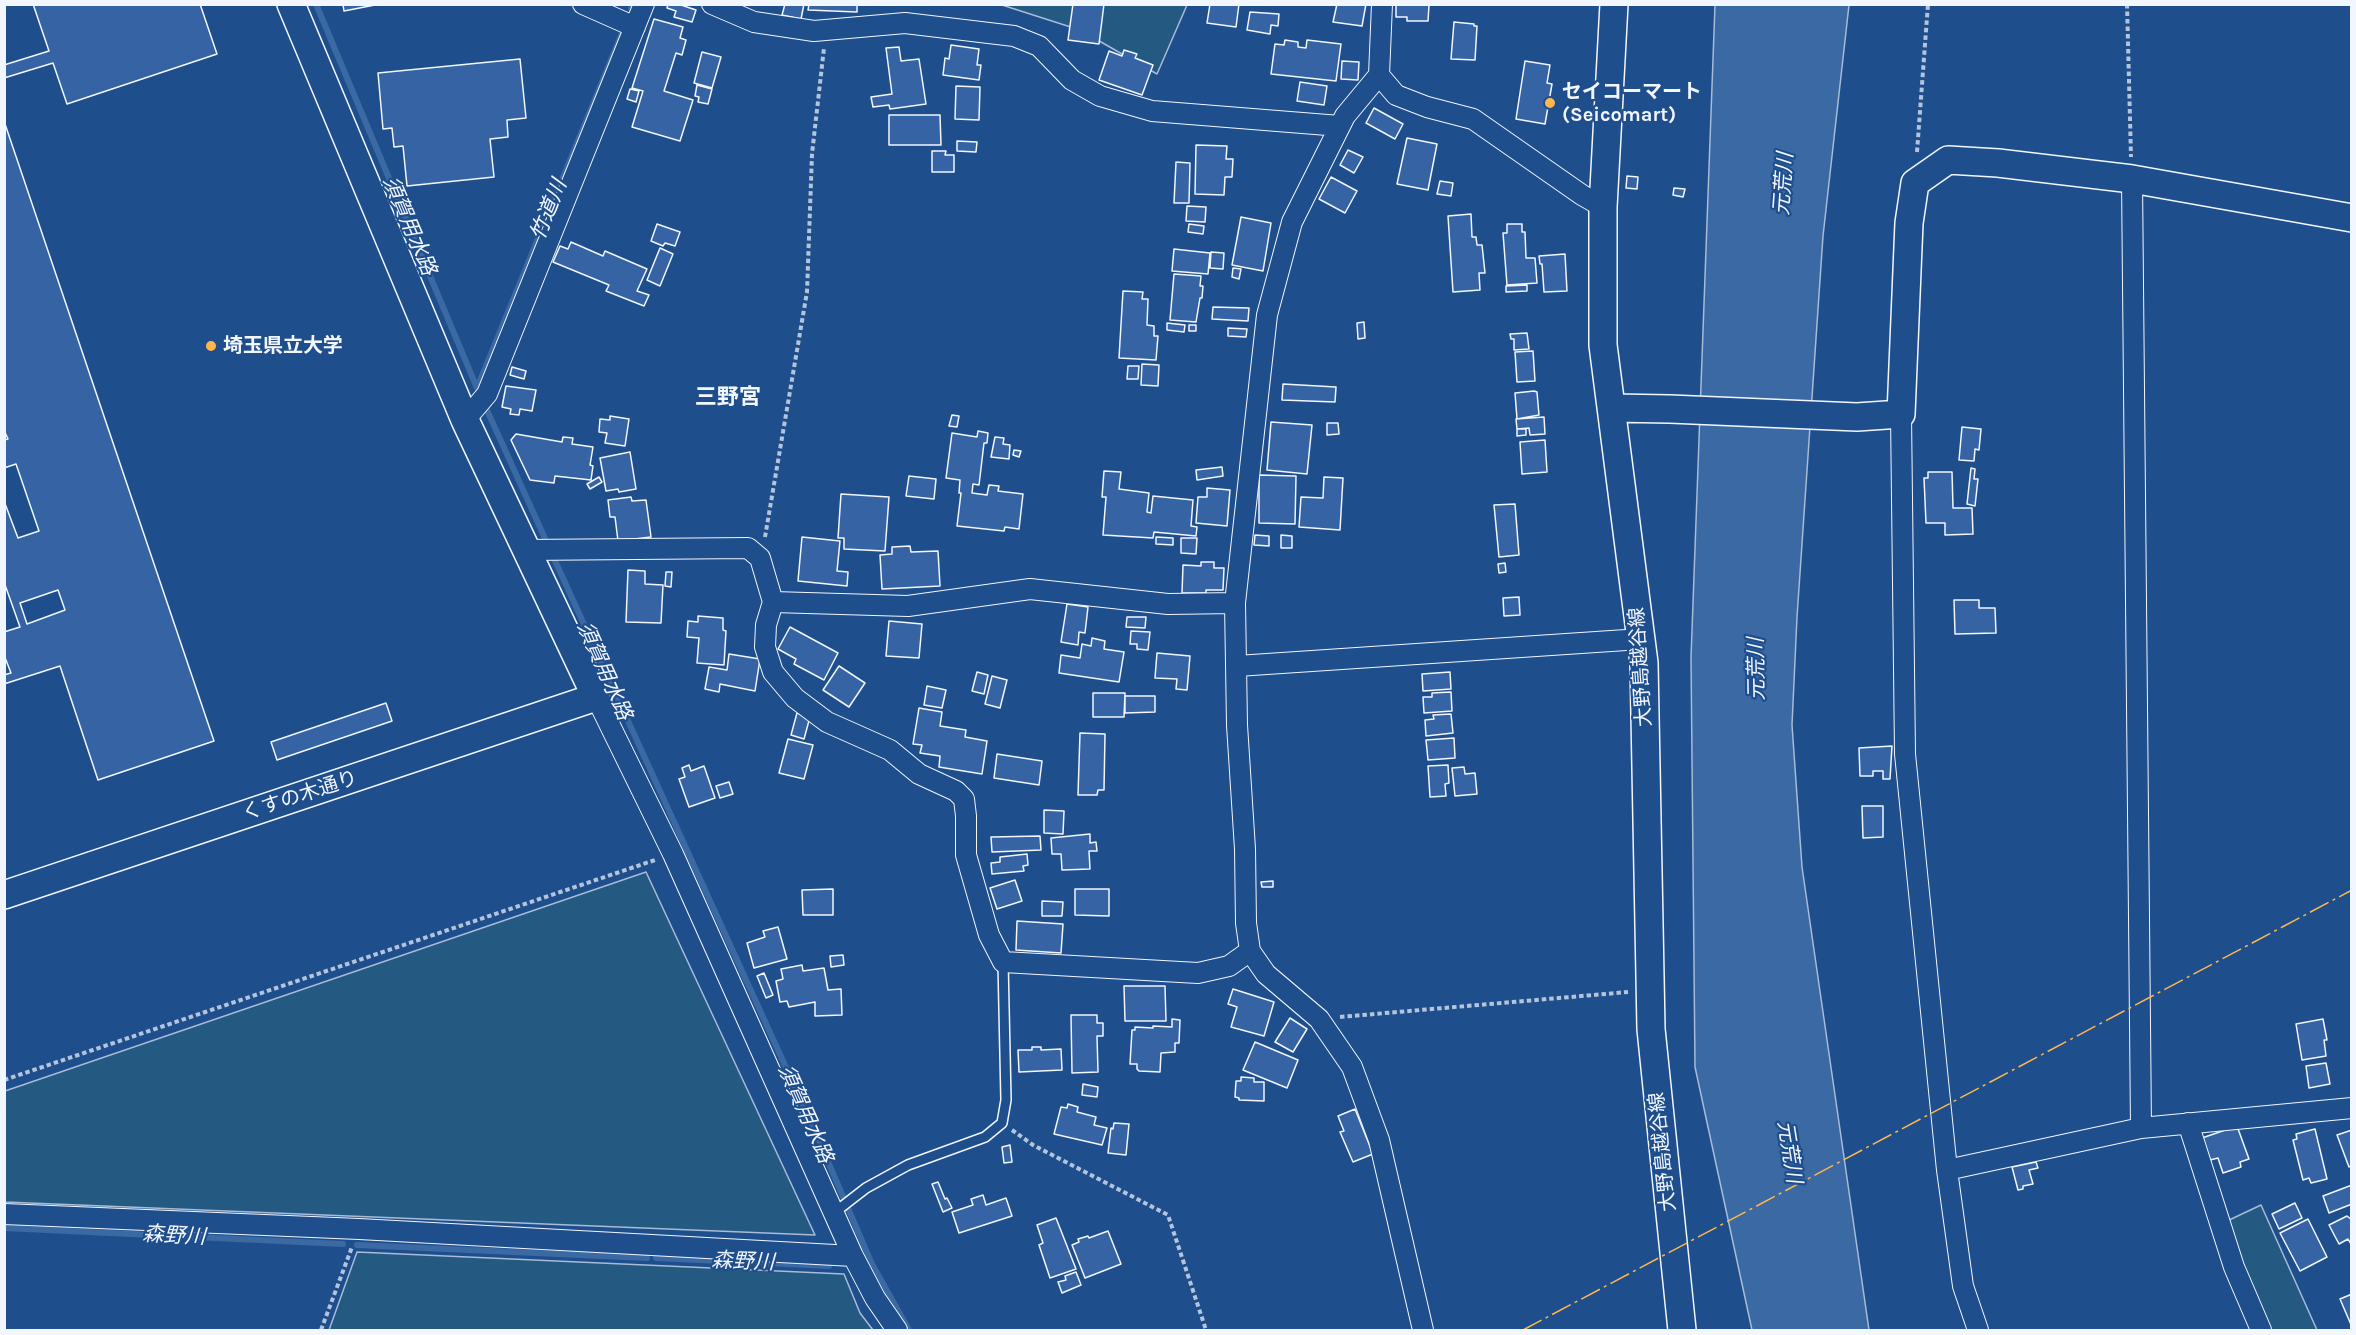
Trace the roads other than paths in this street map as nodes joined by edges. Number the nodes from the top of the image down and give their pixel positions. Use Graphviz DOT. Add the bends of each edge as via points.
graph roads {
  1 [pos="291,4"];
  2 [pos="584,4"];
  3 [pos="644,4"];
  4 [pos="712,4"];
  5 [pos="1382,4"];
  6 [pos="1614,4"];
  7 [pos="635,27"];
  8 [pos="1378,75"];
  9 [pos="1340,126"];
  10 [pos="2132,179"];
  11 [pos="1603,207"];
  12 [pos="2352,218"];
  13 [pos="1613,408"];
  14 [pos="1901,414"];
  15 [pos="465,420"];
  16 [pos="525,550"];
  17 [pos="773,602"];
  18 [pos="1235,603"];
  19 [pos="1641,639"];
  20 [pos="1236,666"];
  21 [pos="596,697"];
  22 [pos="4,895"];
  23 [pos="1250,951"];
  24 [pos="1003,962"];
  25 [pos="2352,1108"];
  26 [pos="2188,1124"];
  27 [pos="2141,1128"];
  28 [pos="1947,1170"];
  29 [pos="835,1212"];
  30 [pos="4,1214"];
  31 [pos="853,1256"];
  32 [pos="897,1330"];
  33 [pos="1423,1330"];
  34 [pos="1682,1330"];
  35 [pos="1978,1330"];
  36 [pos="2261,1330"];
  1 -- 15 [label="street"];
  2 -- 7 [label="street"];
  3 -- 7 [label="street"];
  4 -- 9 [label="street" via="754,21 814,31 905,23 1014,36 1039,46 1072,80 1100,96 1152,111"];
  5 -- 8 [label="street"];
  6 -- 11 [label="street, 大野島越谷線"];
  7 -- 15 [label="street" via="487,394"];
  8 -- 9 [label="street"];
  8 -- 11 [label="street" via="1396,95 1473,119"];
  9 -- 18 [label="street" via="1292,222 1267,315"];
  10 -- 12 [label="street"];
  10 -- 14 [label="street" via="1948,160 1915,183 1909,223"];
  10 -- 27 [label="street"];
  11 -- 13 [label="street, 大野島越谷線" via="1603,345"];
  13 -- 14 [label="street" via="1857,417"];
  13 -- 19 [label="street, 大野島越谷線"];
  14 -- 28 [label="street" via="1905,754"];
  15 -- 16 [label="street"];
  16 -- 17 [label="street" via="748,549 760,558"];
  16 -- 21 [label="street"];
  17 -- 18 [label="street" via="908,606 1030,590 1168,604"];
  17 -- 24 [label="street" via="765,647 773,672 795,698 827,722 890,750 919,774 956,790 964,799 966,855 989,935"];
  18 -- 20 [label="street"];
  19 -- 20 [label="street"];
  19 -- 34 [label="street, 大野島越谷線" via="1651,1029"];
  20 -- 23 [label="street"];
  21 -- 22 [label="street, くすの木通り"];
  21 -- 29 [label="street" via="673,854"];
  23 -- 24 [label="street" via="1229,966 1198,973"];
  23 -- 33 [label="street" via="1266,974 1319,1019 1352,1067 1379,1140"];
  24 -- 29 [label="lane" via="1006,1100 1002,1123 985,1137 908,1166 866,1188"];
  25 -- 26 [label="street"];
  26 -- 27 [label="street"];
  26 -- 36 [label="street" via="2234,1267"];
  27 -- 28 [label="street"];
  28 -- 35 [label="street" via="1963,1286"];
  29 -- 31 [label="street"];
  30 -- 31 [label="street"];
  31 -- 32 [label="street"];
}
